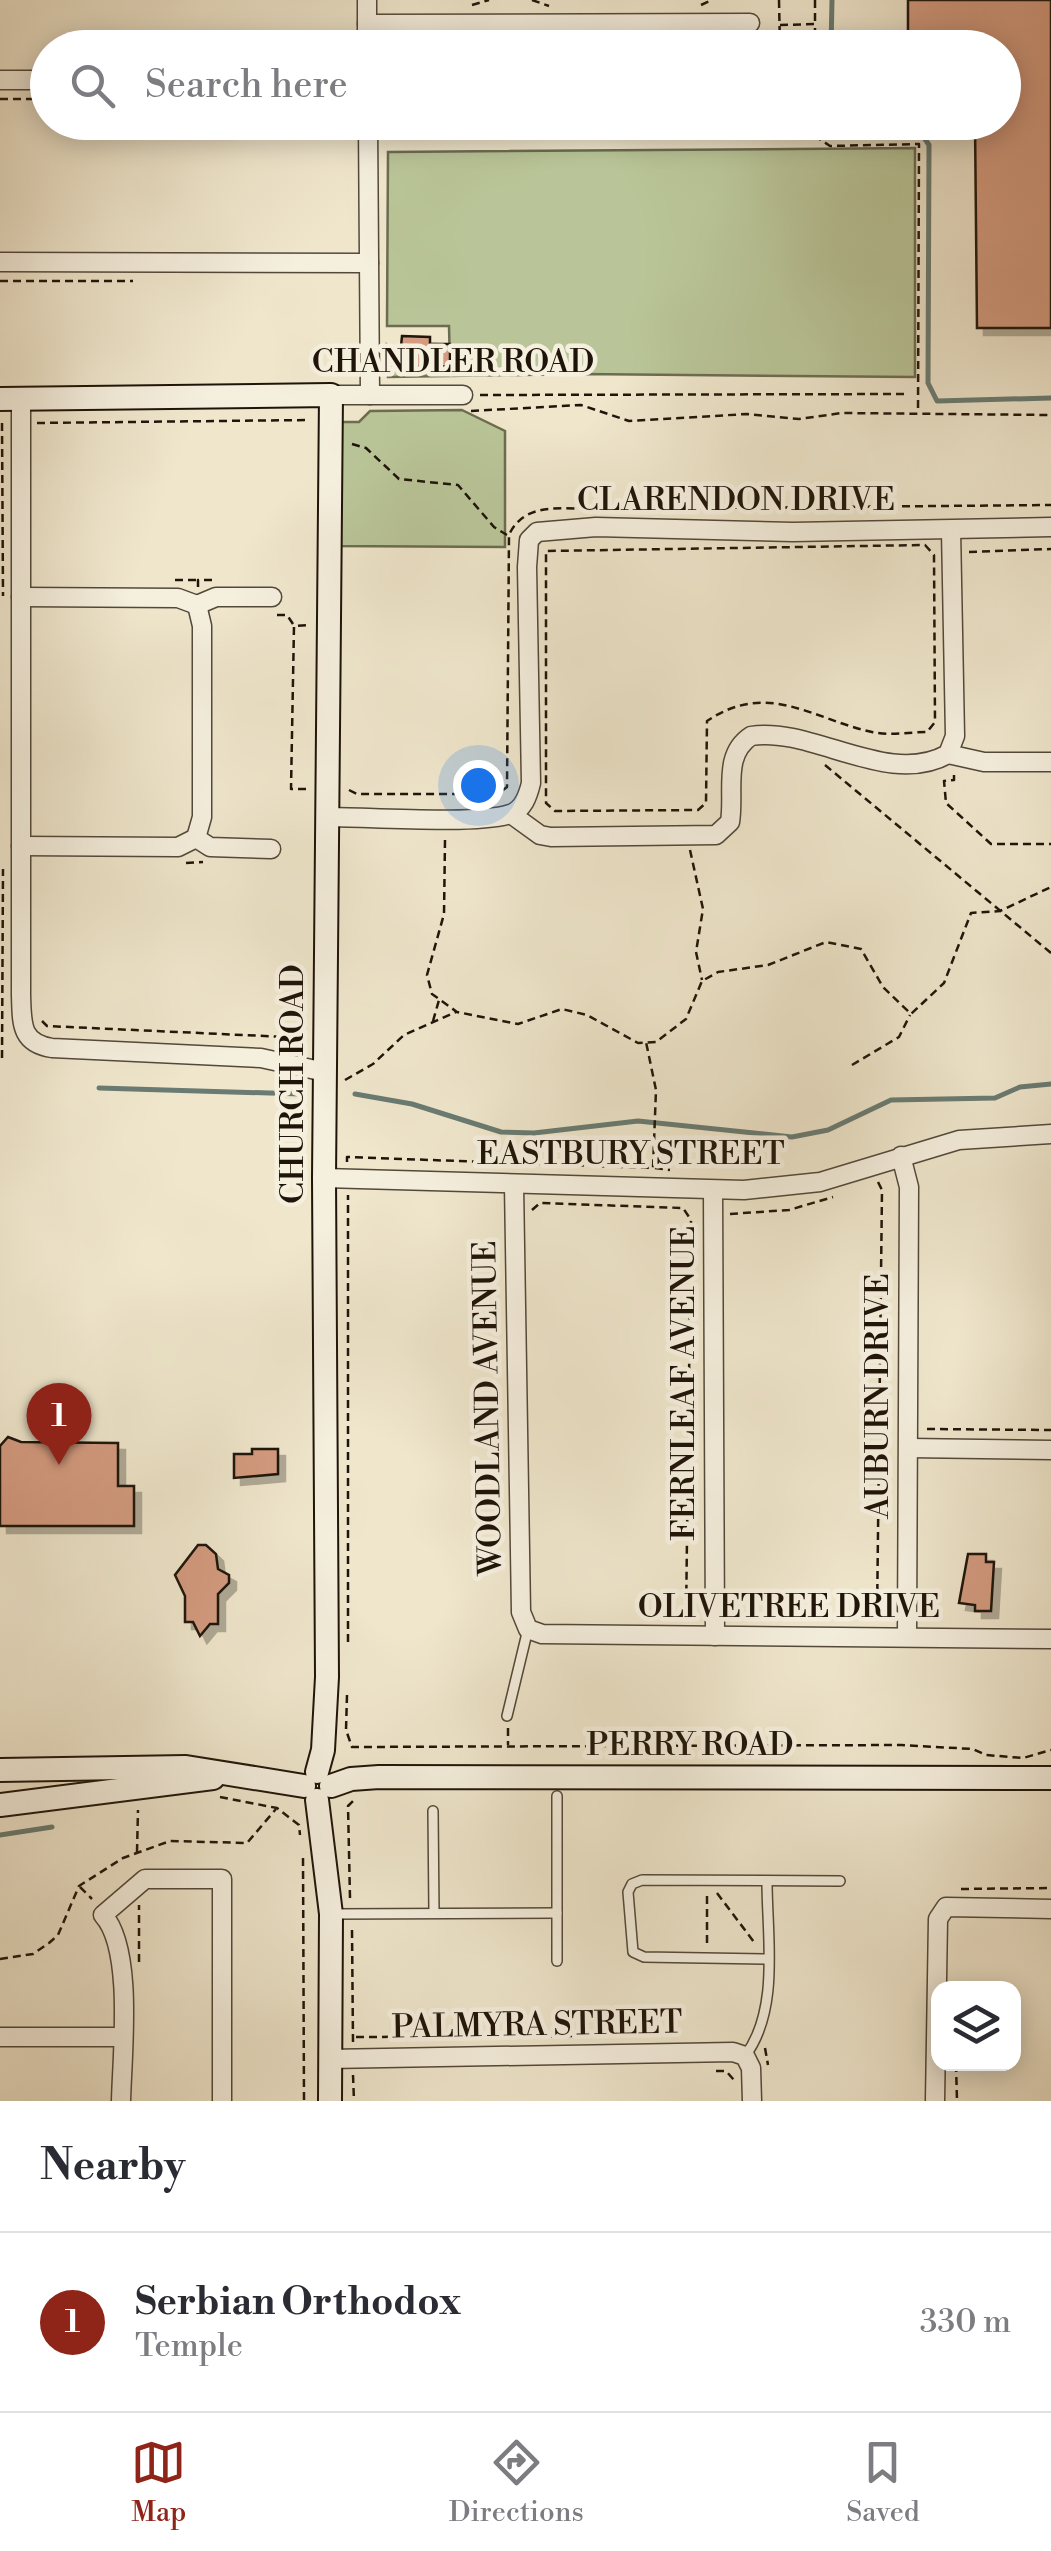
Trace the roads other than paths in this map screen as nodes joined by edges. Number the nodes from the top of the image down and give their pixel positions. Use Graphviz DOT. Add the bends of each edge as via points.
graph roads {
  1 [pos="367,0"];
  2 [pos="367,24"];
  3 [pos="750,24"];
  4 [pos="367,30"];
  5 [pos="0,80"];
  6 [pos="30,80"];
  7 [pos="368,140"];
  8 [pos="0,262"];
  9 [pos="369,264"];
  10 [pos="370,395"];
  11 [pos="460,400"];
  12 [pos="331,407"];
  13 [pos="9,413"];
  14 [pos="1051,528"];
  15 [pos="950,530"];
  16 [pos="12,597"];
  17 [pos="272,597"];
  18 [pos="197,606"];
  19 [pos="948,754"];
  20 [pos="1051,762"];
  21 [pos="511,814"];
  22 [pos="328,817"];
  23 [pos="196,838"];
  24 [pos="21,846"];
  25 [pos="271,849"];
  26 [pos="325,1072"];
  27 [pos="1051,1134"];
  28 [pos="904,1164"];
  29 [pos="336,1179"];
  30 [pos="514,1185"];
  31 [pos="713,1191"];
  32 [pos="909,1448"];
  33 [pos="1051,1450"];
  34 [pos="528,1629"];
  35 [pos="715,1629"];
  36 [pos="907,1630"];
  37 [pos="1051,1639"];
  38 [pos="508,1716"];
  39 [pos="0,1770"];
  40 [pos="232,1776"];
  41 [pos="1051,1778"];
  42 [pos="317,1786"];
  43 [pos="557,1796"];
  44 [pos="0,1805"];
  45 [pos="433,1811"];
  46 [pos="840,1880"];
  47 [pos="767,1882"];
  48 [pos="1051,1909"];
  49 [pos="557,1913"];
  50 [pos="331,1914"];
  51 [pos="434,1914"];
  52 [pos="767,1959"];
  53 [pos="557,1961"];
  54 [pos="0,2037"];
  55 [pos="122,2037"];
  56 [pos="745,2056"];
  57 [pos="329,2059"];
  58 [pos="120,2101"];
  59 [pos="222,2101"];
  60 [pos="330,2101"];
  61 [pos="752,2101"];
  62 [pos="935,2101"];
  1 -- 2 [label="street"];
  2 -- 3 [label="street"];
  2 -- 4 [label="street"];
  5 -- 6 [label="street"];
  7 -- 9 [label="street"];
  8 -- 9 [label="street"];
  9 -- 10 [label="street"];
  10 -- 11 [label="street, CHANDLER ROAD"];
  10 -- 12 [label="street, CHANDLER ROAD"];
  12 -- 13 [label="main road, CHANDLER ROAD"];
  12 -- 22 [label="main road, CHURCH ROAD"];
  13 -- 16 [label="street"];
  14 -- 15 [label="street, CLARENDON DRIVE"];
  15 -- 19 [label="street" via="955,736"];
  15 -- 21 [label="street, CLARENDON DRIVE" via="537,532 529,540 528,566 531,784"];
  16 -- 18 [label="street" via="178,598"];
  16 -- 24 [label="street"];
  17 -- 18 [label="street" via="216,597"];
  18 -- 23 [label="street" via="202,798"];
  19 -- 20 [label="street" via="984,762"];
  19 -- 21 [label="street" via="930,761 864,761 792,738 751,736 732,760 732,812 725,830 686,836 540,836"];
  21 -- 22 [label="street"];
  22 -- 26 [label="main road, CHURCH ROAD"];
  23 -- 24 [label="street" via="178,847"];
  23 -- 25 [label="street" via="210,847"];
  24 -- 26 [label="street" via="21,1018 32,1043 261,1058"];
  26 -- 29 [label="main road, CHURCH ROAD"];
  27 -- 28 [label="street, EASTBURY STREET" via="959,1140"];
  28 -- 31 [label="street, EASTBURY STREET" via="820,1182"];
  28 -- 32 [label="street, AUBURN DRIVE"];
  29 -- 30 [label="street, EASTBURY STREET"];
  29 -- 42 [label="main road, CHURCH ROAD" via="327,1686"];
  30 -- 31 [label="street, EASTBURY STREET"];
  30 -- 34 [label="street, WOODLAND AVENUE" via="521,1612"];
  31 -- 35 [label="street, FERNLEAF AVENUE"];
  32 -- 33 [label="street"];
  32 -- 36 [label="street, AUBURN DRIVE"];
  34 -- 35 [label="street, OLIVETREE DRIVE"];
  34 -- 38 [label="lane"];
  35 -- 36 [label="street, OLIVETREE DRIVE"];
  36 -- 37 [label="street, OLIVETREE DRIVE"];
  39 -- 40 [label="main road, PERRY ROAD" via="186,1766"];
  40 -- 42 [label="main road, PERRY ROAD"];
  40 -- 44 [label="main road, PERRY ROAD"];
  41 -- 42 [label="main road, PERRY ROAD" via="379,1777"];
  42 -- 50 [label="main road, CHURCH ROAD"];
  43 -- 49 [label="lane"];
  45 -- 51 [label="lane"];
  46 -- 47 [label="lane"];
  47 -- 52 [label="lane"];
  47 -- 52 [label="lane" via="642,1880 628,1892 634,1952 644,1957"];
  48 -- 62 [label="street" via="946,1907 938,1919"];
  49 -- 51 [label="lane"];
  49 -- 53 [label="lane"];
  50 -- 51 [label="lane"];
  50 -- 57 [label="main road, CHURCH ROAD"];
  52 -- 56 [label="lane" via="763,2015"];
  54 -- 55 [label="street"];
  55 -- 58 [label="street"];
  55 -- 59 [label="street" via="120,1961 113,1926 103,1915 146,1880 222,1880"];
  56 -- 57 [label="street, PALMYRA STREET"];
  56 -- 61 [label="street"];
  57 -- 60 [label="main road, CHURCH ROAD"];
}
